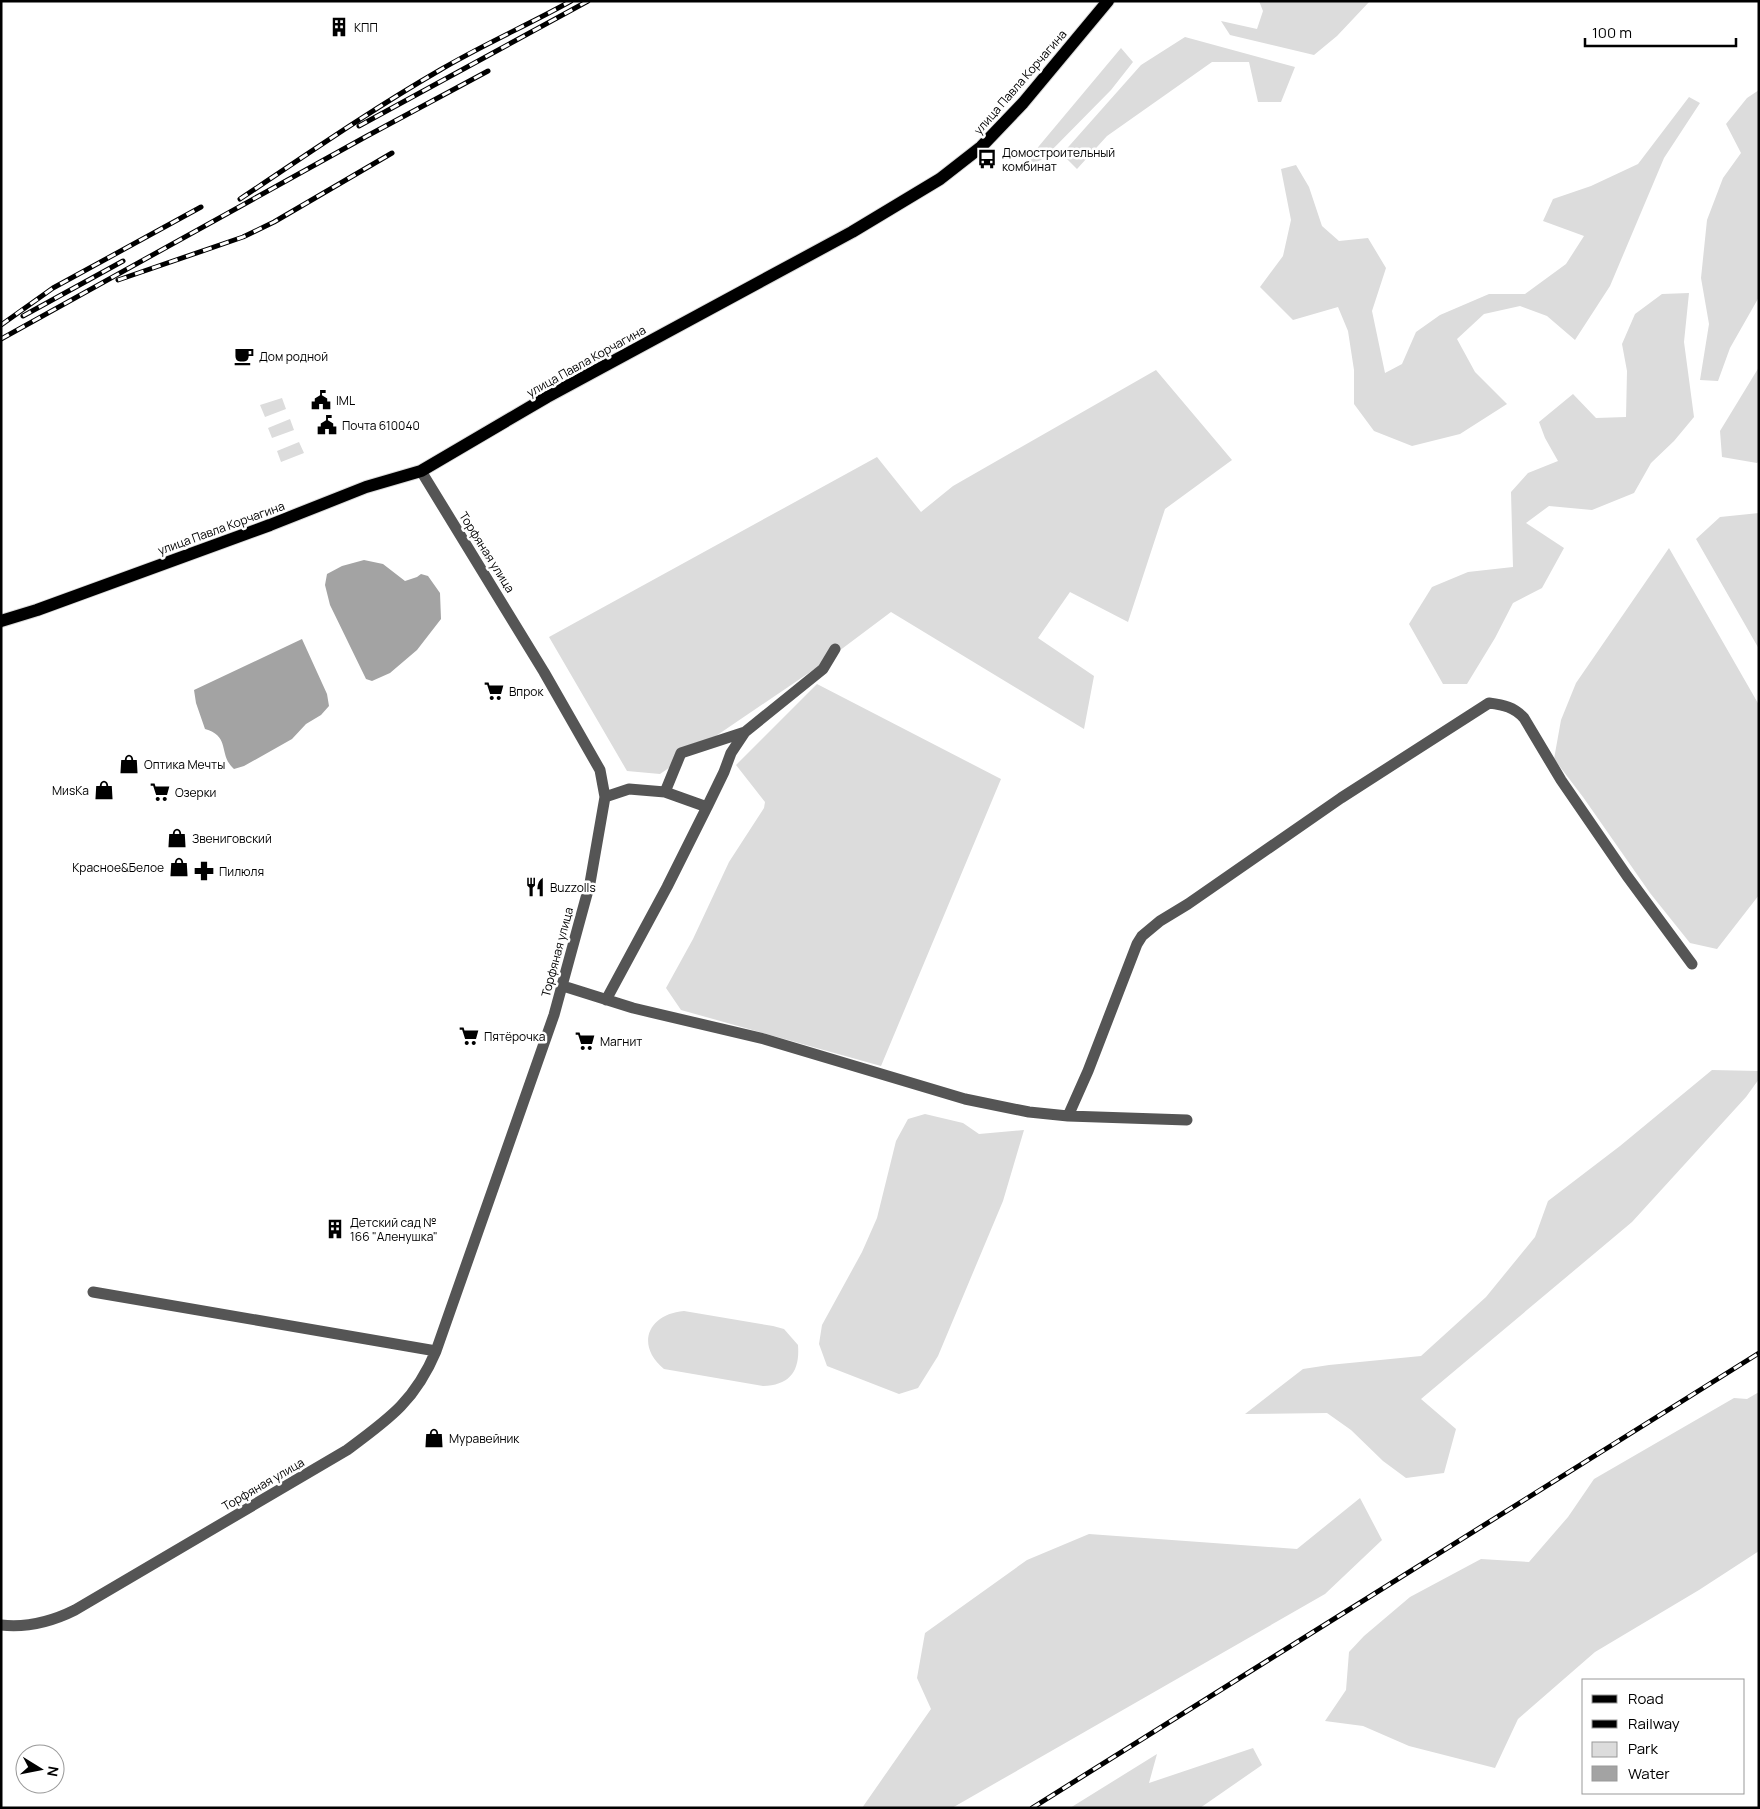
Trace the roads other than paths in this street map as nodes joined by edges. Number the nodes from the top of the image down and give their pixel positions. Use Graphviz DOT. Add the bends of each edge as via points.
graph roads {
  1 [pos="1108,1"];
  2 [pos="421,471"];
  3 [pos="1,621"];
  4 [pos="834,650"];
  5 [pos="745,732"];
  6 [pos="664,792"];
  7 [pos="605,796"];
  8 [pos="707,807"];
  9 [pos="1692,964"];
  10 [pos="563,986"];
  11 [pos="606,1000"];
  12 [pos="1068,1116"];
  13 [pos="1187,1120"];
  14 [pos="93,1292"];
  15 [pos="436,1351"];
  16 [pos="1,1625"];
  1 -- 2 [label="main road, улица Павла Корчагина" via="996,133 940,179 852,232 547,397"];
  2 -- 3 [label="main road, улица Павла Корчагина" via="364,488"];
  2 -- 7 [label="street, Торфяная улица" via="600,770"];
  4 -- 5 [label="street" via="823,669"];
  5 -- 6 [label="street" via="681,753"];
  5 -- 8 [label="street" via="731,752"];
  6 -- 7 [label="street" via="629,789"];
  6 -- 8 [label="street"];
  7 -- 10 [label="street, Торфяная улица" via="590,883"];
  8 -- 11 [label="street"];
  9 -- 12 [label="street" via="1561,780 1524,718 1507,705 1489,702 1341,798 1142,936"];
  10 -- 11 [label="street"];
  10 -- 15 [label="street, Торфяная улица"];
  11 -- 12 [label="street" via="764,1039 965,1099"];
  12 -- 13 [label="street"];
  14 -- 15 [label="street"];
  15 -- 16 [label="street, Торфяная улица" via="413,1394 347,1450 75,1610 38,1624"];
}
